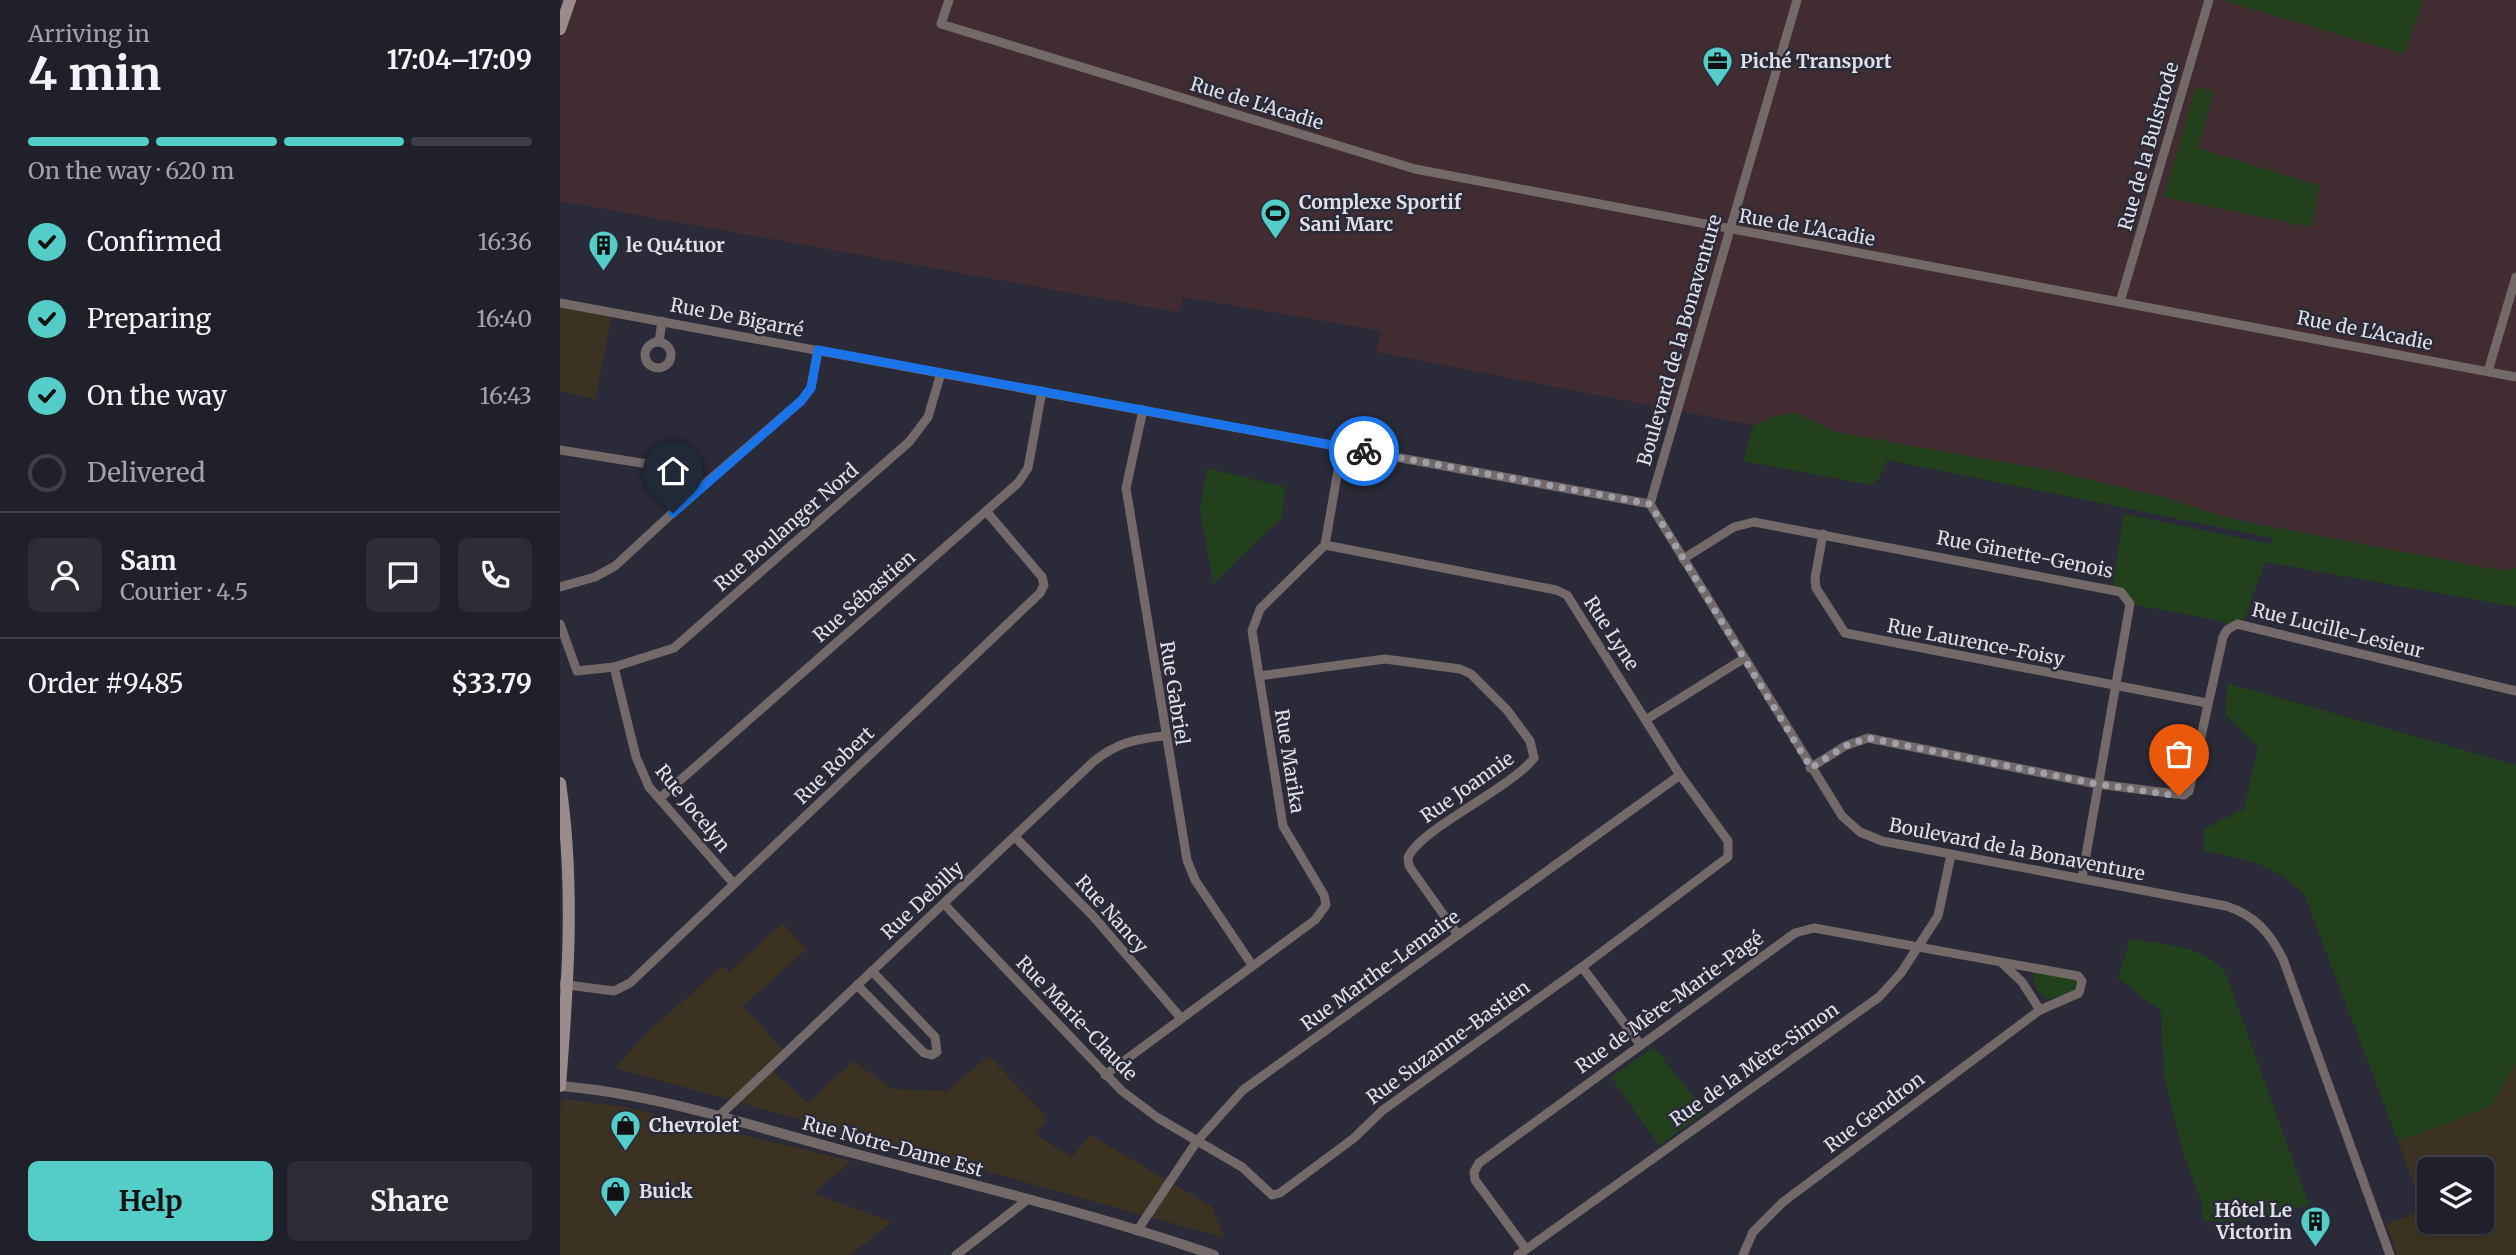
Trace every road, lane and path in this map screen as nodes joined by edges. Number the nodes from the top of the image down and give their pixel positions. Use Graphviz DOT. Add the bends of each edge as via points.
graph roads {
  1 [pos="948,0"];
  2 [pos="1797,0"];
  3 [pos="2209,0"];
  4 [pos="566,1"];
  5 [pos="560,29"];
  6 [pos="1730,231"];
  7 [pos="2516,277"];
  8 [pos="2120,302"];
  9 [pos="560,303"];
  10 [pos="662,321"];
  11 [pos="659,342"];
  12 [pos="818,350"];
  13 [pos="2488,371"];
  14 [pos="941,373"];
  15 [pos="2516,377"];
  16 [pos="1042,391"];
  17 [pos="1143,411"];
  18 [pos="1342,447"];
  19 [pos="560,450"];
  20 [pos="692,495"];
  21 [pos="1650,504"];
  22 [pos="986,511"];
  23 [pos="1824,534"];
  24 [pos="1325,545"];
  25 [pos="1683,559"];
  26 [pos="560,587"];
  27 [pos="560,624"];
  28 [pos="1743,659"];
  29 [pos="614,667"];
  30 [pos="1259,676"];
  31 [pos="2115,687"];
  32 [pos="2516,691"];
  33 [pos="2207,704"];
  34 [pos="1647,719"];
  35 [pos="1164,736"];
  36 [pos="1811,768"];
  37 [pos="1680,775"];
  38 [pos="560,783"];
  39 [pos="2097,784"];
  40 [pos="660,798"];
  41 [pos="1015,837"];
  42 [pos="1951,855"];
  43 [pos="1723,863"];
  44 [pos="2082,878"];
  45 [pos="734,884"];
  46 [pos="944,904"];
  47 [pos="1458,935"];
  48 [pos="1919,947"];
  49 [pos="2001,962"];
  50 [pos="1252,965"];
  51 [pos="1582,967"];
  52 [pos="872,971"];
  53 [pos="564,985"];
  54 [pos="857,985"];
  55 [pos="2040,1010"];
  56 [pos="1180,1017"];
  57 [pos="1640,1045"];
  58 [pos="1105,1074"];
  59 [pos="560,1086"];
  60 [pos="718,1116"];
  61 [pos="1197,1141"];
  62 [pos="1027,1200"];
  63 [pos="1138,1231"];
  64 [pos="1522,1252"];
  65 [pos="956,1255"];
  66 [pos="1214,1255"];
  67 [pos="1743,1255"];
  68 [pos="2390,1255"];
  1 -- 6 [label="street, Rue de L'Acadie" via="941,24 1415,169"];
  2 -- 6 [label="street, Boulevard de la Bonaventure"];
  3 -- 8 [label="street, Rue de la Bulstrode"];
  4 -- 5 [label="main road"];
  6 -- 8 [label="street, Rue de L'Acadie"];
  6 -- 21 [label="street, Boulevard de la Bonaventure"];
  7 -- 13 [label="street"];
  8 -- 13 [label="street, Rue de L'Acadie"];
  9 -- 10 [label="street, Rue De Bigarré"];
  10 -- 11 [label="street"];
  10 -- 12 [label="street, Rue De Bigarré"];
  12 -- 14 [label="street, Rue De Bigarré"];
  12 -- 20 [label="street" via="811,388 801,401"];
  13 -- 15 [label="street, Rue de L'Acadie"];
  14 -- 16 [label="street, Rue De Bigarré"];
  14 -- 29 [label="street, Rue Boulanger Nord" via="928,417 909,442 674,648"];
  16 -- 17 [label="street, Rue De Bigarré"];
  16 -- 22 [label="street, Rue Sébastien" via="1025,475"];
  17 -- 18 [label="street, Rue De Bigarré"];
  17 -- 35 [label="street, Rue Gabriel" via="1126,488"];
  18 -- 21 [label="street, Rue De Bigarré"];
  18 -- 24 [label="street"];
  19 -- 20 [label="street" via="666,467"];
  20 -- 26 [label="street" via="615,566"];
  21 -- 25 [label="street, Boulevard de la Bonaventure"];
  22 -- 40 [label="street, Rue Sébastien"];
  22 -- 45 [label="street, Rue Robert" via="1042,577 1041,593"];
  23 -- 25 [label="street, Rue Ginette-Genois" via="1744,523"];
  23 -- 31 [label="street, Rue Laurence-Foisy" via="1816,588 1846,633"];
  23 -- 31 [label="street, Rue Ginette-Genois" via="2121,592 2130,604"];
  24 -- 30 [label="street, Rue Marika" via="1256,616 1252,631"];
  24 -- 34 [label="street, Rue Lyne" via="1567,595"];
  25 -- 28 [label="street, Boulevard de la Bonaventure"];
  27 -- 29 [label="street, Rue Boulanger Nord" via="577,671"];
  28 -- 34 [label="street"];
  28 -- 36 [label="street, Boulevard de la Bonaventure"];
  29 -- 40 [label="street, Rue Jocelyn" via="639,765"];
  30 -- 47 [label="street, Rue Joannie" via="1366,659 1407,660 1471,674 1507,710 1530,741 1534,758 1422,840 1408,858 1409,866"];
  30 -- 50 [label="street, Rue Marika" via="1283,826 1326,905 1315,920"];
  31 -- 33 [label="street, Rue Laurence-Foisy"];
  31 -- 39 [label="street, Rue Ginette-Genois"];
  32 -- 33 [label="street, Rue Lucille-Lesieur" via="2237,624 2223,637"];
  33 -- 39 [label="street" via="2189,791 2184,795"];
  34 -- 37 [label="street, Rue Lyne"];
  35 -- 41 [label="street, Rue Debilly" via="1130,740 1110,749"];
  35 -- 50 [label="street, Rue Gabriel" via="1189,868"];
  36 -- 39 [label="street" via="1845,746 1868,738"];
  36 -- 42 [label="street, Boulevard de la Bonaventure" via="1842,816 1860,832"];
  37 -- 43 [label="street, Rue Lyne" via="1728,841 1730,850"];
  37 -- 47 [label="street, Rue Marthe-Lemaire"];
  38 -- 53 [label="main road" via="568,854"];
  39 -- 44 [label="street, Rue Ginette-Genois"];
  40 -- 45 [label="street, Rue Jocelyn"];
  41 -- 46 [label="street, Rue Debilly"];
  41 -- 56 [label="street, Rue Nancy" via="1093,916"];
  42 -- 44 [label="street, Boulevard de la Bonaventure"];
  42 -- 48 [label="street, Rue de la Mère-Simon" via="1938,916"];
  43 -- 51 [label="street, Rue Suzanne-Bastien"];
  44 -- 68 [label="street, Boulevard de la Bonaventure" via="2226,906 2243,911 2265,929 2283,959"];
  45 -- 53 [label="street, Rue Robert" via="630,983 614,991"];
  46 -- 52 [label="street, Rue Debilly"];
  46 -- 58 [label="street, Rue Marie-Claude"];
  47 -- 61 [label="street, Rue Marthe-Lemaire" via="1243,1090"];
  48 -- 49 [label="street, Rue de Mère-Marie-Pagé"];
  48 -- 57 [label="street, Rue de Mère-Marie-Pagé" via="1803,929"];
  48 -- 64 [label="street, Rue de la Mère-Simon" via="1879,997"];
  49 -- 55 [label="street" via="2022,982"];
  49 -- 55 [label="street, Rue de Mère-Marie-Pagé" via="2074,975 2082,981 2079,993"];
  50 -- 56 [label="street, Rue Marika"];
  51 -- 57 [label="street"];
  51 -- 61 [label="street, Rue Suzanne-Bastien" via="1383,1110 1354,1138 1280,1193 1266,1192 1242,1167"];
  52 -- 54 [label="street, Rue Debilly"];
  52 -- 54 [label="street" via="935,1037 937,1052 924,1053"];
  53 -- 59 [label="main road"];
  54 -- 60 [label="street, Rue Debilly"];
  55 -- 67 [label="street, Rue Gendron" via="1783,1202 1753,1232"];
  56 -- 58 [label="street, Rue Marika"];
  57 -- 64 [label="street, Rue de Mère-Marie-Pagé" via="1479,1163 1475,1180"];
  58 -- 61 [label="street, Rue Marie-Claude" via="1140,1107"];
  59 -- 60 [label="street, Rue Notre-Dame Est" via="623,1094"];
  60 -- 62 [label="street, Rue Notre-Dame Est"];
  61 -- 63 [label="street, Rue Marthe-Lemaire"];
  62 -- 63 [label="street, Rue Notre-Dame Est"];
  62 -- 65 [label="street"];
  63 -- 66 [label="street, Rue Notre-Dame Est"];
}
